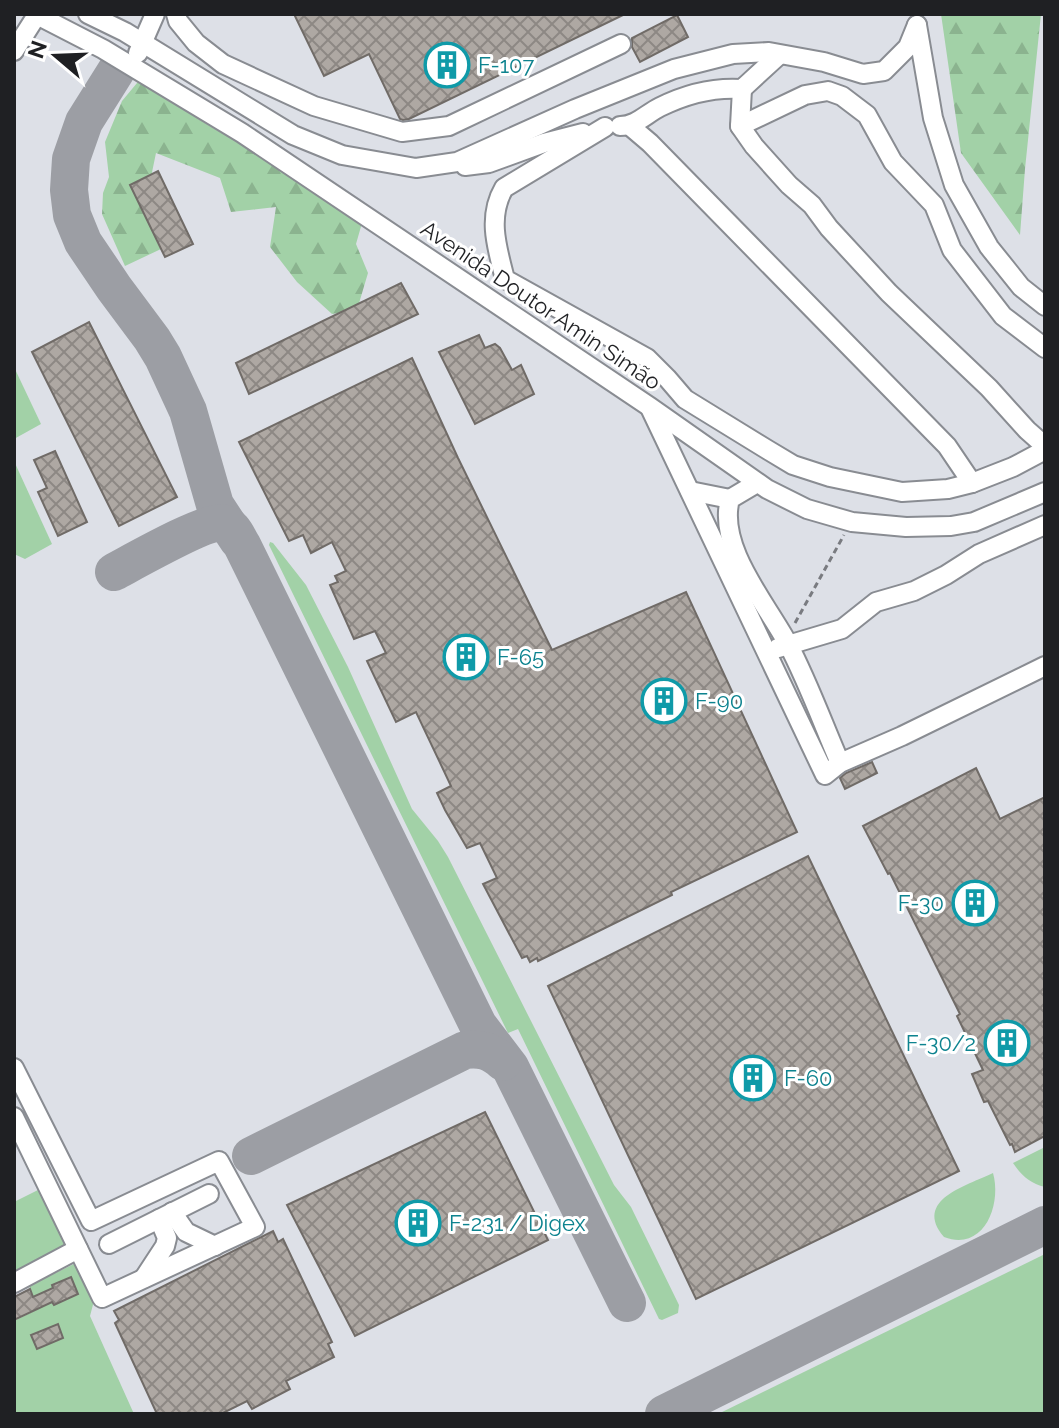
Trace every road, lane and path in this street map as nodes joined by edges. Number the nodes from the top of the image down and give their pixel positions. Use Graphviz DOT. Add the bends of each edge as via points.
graph roads {
  1 [pos="37,14"];
  2 [pos="88,14"];
  3 [pos="107,14"];
  4 [pos="155,14"];
  5 [pos="176,14"];
  6 [pos="916,20"];
  7 [pos="14,26"];
  8 [pos="125,32"];
  9 [pos="143,43"];
  10 [pos="621,44"];
  11 [pos="14,51"];
  12 [pos="779,55"];
  13 [pos="131,66"];
  14 [pos="742,89"];
  15 [pos="630,126"];
  16 [pos="740,126"];
  17 [pos="605,127"];
  18 [pos="452,163"];
  19 [pos="1045,306"];
  20 [pos="1045,348"];
  21 [pos="650,407"];
  22 [pos="1045,448"];
  23 [pos="757,483"];
  24 [pos="972,483"];
  25 [pos="690,491"];
  26 [pos="1045,492"];
  27 [pos="730,499"];
  28 [pos="852,522"];
  29 [pos="1045,525"];
  30 [pos="787,644"];
  31 [pos="766,651"];
  32 [pos="1045,666"];
  33 [pos="840,763"];
  34 [pos="14,1068"];
  35 [pos="14,1117"];
  36 [pos="209,1194"];
  37 [pos="165,1216"];
  38 [pos="109,1244"];
  39 [pos="215,1246"];
  40 [pos="78,1249"];
  41 [pos="142,1280"];
  42 [pos="14,1283"];
  1 -- 7 [label="street"];
  1 -- 11 [label="street"];
  1 -- 13 [label="street, Avenida Doutor Amin Simão"];
  2 -- 8 [label="street"];
  3 -- 8 [label="street"];
  4 -- 9 [label="street"];
  5 -- 10 [label="street" via="196,43 223,64 314,106 402,132 449,126"];
  6 -- 12 [label="street" via="908,47 884,71 863,74"];
  6 -- 19 [label="street" via="933,118 954,185 989,247 1021,287"];
  8 -- 9 [label="street"];
  9 -- 13 [label="street"];
  9 -- 18 [label="street" via="293,135 342,155 416,168"];
  12 -- 14 [label="street"];
  12 -- 18 [label="street" via="733,54 674,69"];
  13 -- 21 [label="street, Avenida Doutor Amin Simão" via="242,133"];
  14 -- 15 [label="street" via="691,94"];
  14 -- 16 [label="street"];
  15 -- 17 [label="street"];
  15 -- 24 [label="street" via="947,446"];
  16 -- 20 [label="street" via="805,95 828,91 842,96 867,115 893,162 934,205 952,250 1003,316"];
  16 -- 22 [label="street" via="889,293"];
  17 -- 18 [label="street" via="489,163"];
  17 -- 24 [label="street" via="504,188 494,222 505,279 647,358 685,399 793,465 902,492"];
  21 -- 23 [label="street, Avenida Doutor Amin Simão"];
  21 -- 25 [label="street"];
  22 -- 24 [label="street"];
  23 -- 27 [label="street"];
  23 -- 28 [label="street, Avenida Doutor Amin Simão" via="807,509"];
  25 -- 27 [label="street"];
  25 -- 31 [label="street"];
  26 -- 28 [label="street, Avenida Doutor Amin Simão" via="962,524 906,527"];
  27 -- 30 [label="street" via="728,533"];
  28 -- 30 [label="path"];
  29 -- 30 [label="street" via="914,591 876,602 842,629"];
  30 -- 31 [label="street"];
  30 -- 33 [label="street"];
  31 -- 33 [label="street" via="825,775"];
  32 -- 33 [label="street"];
  34 -- 39 [label="street" via="91,1221 219,1161 255,1227"];
  35 -- 40 [label="street"];
  36 -- 37 [label="street"];
  37 -- 38 [label="street"];
  37 -- 39 [label="street"];
  37 -- 41 [label="street" via="165,1246"];
  39 -- 41 [label="street"];
  40 -- 41 [label="street" via="102,1298"];
  40 -- 42 [label="street"];
}
